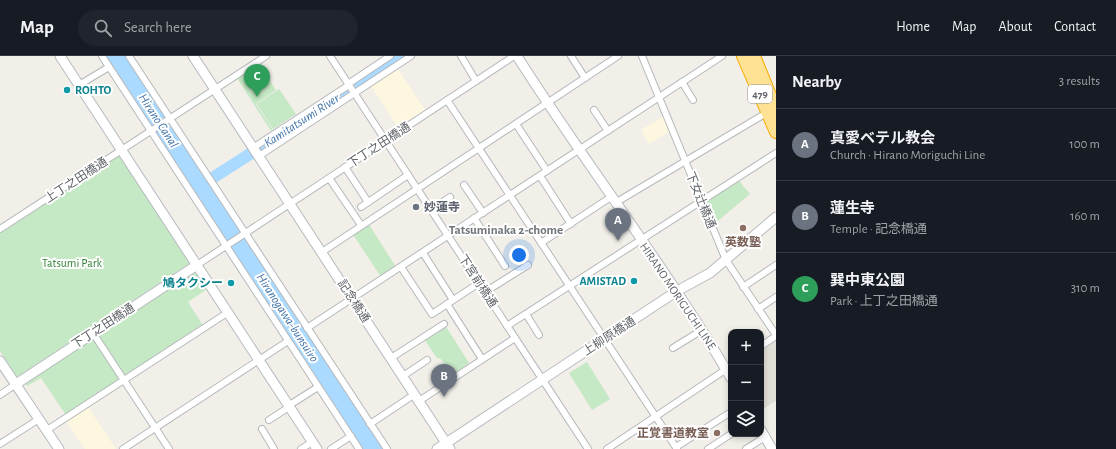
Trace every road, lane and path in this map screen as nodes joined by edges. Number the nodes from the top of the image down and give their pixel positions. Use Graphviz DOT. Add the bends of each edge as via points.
graph roads {
  1 [pos="60,56"];
  2 [pos="102,56"];
  3 [pos="129,56"];
  4 [pos="193,56"];
  5 [pos="266,56"];
  6 [pos="330,56"];
  7 [pos="390,56"];
  8 [pos="411,56"];
  9 [pos="461,56"];
  10 [pos="515,56"];
  11 [pos="571,56"];
  12 [pos="618,56"];
  13 [pos="642,56"];
  14 [pos="722,56"];
  15 [pos="744,56"];
  16 [pos="754,56"];
  17 [pos="109,67"];
  18 [pos="585,78"];
  19 [pos="476,81"];
  20 [pos="682,82"];
  21 [pos="79,85"];
  22 [pos="349,85"];
  23 [pos="216,90"];
  24 [pos="354,93"];
  25 [pos="659,97"];
  26 [pos="447,100"];
  27 [pos="693,100"];
  28 [pos="547,104"];
  29 [pos="594,110"];
  30 [pos="774,110"];
  31 [pos="170,120"];
  32 [pos="516,124"];
  33 [pos="152,131"];
  34 [pos="608,131"];
  35 [pos="776,132"];
  36 [pos="385,141"];
  37 [pos="479,148"];
  38 [pos="121,150"];
  39 [pos="578,150"];
  40 [pos="256,152"];
  41 [pos="776,153"];
  42 [pos="685,161"];
  43 [pos="345,168"];
  44 [pos="547,171"];
  45 [pos="408,175"];
  46 [pos="540,176"];
  47 [pos="329,178"];
  48 [pos="464,185"];
  49 [pos="417,188"];
  50 [pos="510,195"];
  51 [pos="450,197"];
  52 [pos="613,200"];
  53 [pos="701,201"];
  54 [pos="368,202"];
  55 [pos="290,203"];
  56 [pos="360,207"];
  57 [pos="431,210"];
  58 [pos="483,213"];
  59 [pos="776,217"];
  60 [pos="474,218"];
  61 [pos="570,224"];
  62 [pos="361,225"];
  63 [pos="0,230"];
  64 [pos="244,234"];
  65 [pos="448,235"];
  66 [pos="640,240"];
  67 [pos="541,243"];
  68 [pos="226,245"];
  69 [pos="322,252"];
  70 [pos="422,252"];
  71 [pos="726,260"];
  72 [pos="197,265"];
  73 [pos="528,265"];
  74 [pos="776,265"];
  75 [pos="505,266"];
  76 [pos="401,267"];
  77 [pos="479,283"];
  78 [pos="570,285"];
  79 [pos="743,287"];
  80 [pos="677,291"];
  81 [pos="485,292"];
  82 [pos="776,297"];
  83 [pos="352,298"];
  84 [pos="453,300"];
  85 [pos="446,304"];
  86 [pos="758,309"];
  87 [pos="227,313"];
  88 [pos="526,314"];
  89 [pos="444,324"];
  90 [pos="507,326"];
  91 [pos="307,328"];
  92 [pos="702,330"];
  93 [pos="93,333"];
  94 [pos="539,335"];
  95 [pos="776,335"];
  96 [pos="515,338"];
  97 [pos="605,339"];
  98 [pos="288,341"];
  99 [pos="764,344"];
  100 [pos="673,348"];
  101 [pos="391,358"];
  102 [pos="482,359"];
  103 [pos="258,360"];
  104 [pos="427,360"];
  105 [pos="0,361"];
  106 [pos="728,368"];
  107 [pos="403,376"];
  108 [pos="124,380"];
  109 [pos="543,380"];
  110 [pos="16,384"];
  111 [pos="318,387"];
  112 [pos="0,395"];
  113 [pos="417,398"];
  114 [pos="289,407"];
  115 [pos="728,414"];
  116 [pos="656,417"];
  117 [pos="39,419"];
  118 [pos="269,420"];
  119 [pos="370,424"];
  120 [pos="155,428"];
  121 [pos="262,429"];
  122 [pos="47,430"];
  123 [pos="764,435"];
  124 [pos="351,436"];
  125 [pos="728,436"];
  126 [pos="759,437"];
  127 [pos="0,444"];
  128 [pos="314,445"];
  129 [pos="448,446"];
  130 [pos="677,448"];
  131 [pos="59,449"];
  132 [pos="123,449"];
  133 [pos="169,449"];
  134 [pos="274,449"];
  135 [pos="301,449"];
  136 [pos="331,449"];
  137 [pos="359,449"];
  138 [pos="387,449"];
  139 [pos="437,449"];
  140 [pos="588,449"];
  141 [pos="607,449"];
  142 [pos="708,449"];
  143 [pos="746,449"];
  144 [pos="772,449"];
  1 -- 21 [label="street"];
  2 -- 17 [label="street"];
  3 -- 31 [label="street"];
  4 -- 23 [label="street, 記念橋通"];
  5 -- 23 [label="street"];
  6 -- 22 [label="street"];
  7 -- 22 [label="street"];
  8 -- 24 [label="street"];
  9 -- 19 [label="street"];
  10 -- 19 [label="street, 下丁之田橋通"];
  10 -- 28 [label="street, HIRANO MORIGUCHI LINE"];
  11 -- 18 [label="street"];
  12 -- 18 [label="street"];
  13 -- 25 [label="street, 下女辻橋通"];
  14 -- 20 [label="street"];
  15 -- 30 [label="highway, 479"];
  16 -- 30 [label="highway, 479"];
  17 -- 21 [label="street"];
  17 -- 33 [label="street"];
  18 -- 28 [label="street"];
  19 -- 26 [label="street, 下丁之田橋通"];
  20 -- 25 [label="street"];
  20 -- 27 [label="street"];
  21 -- 38 [label="street"];
  22 -- 24 [label="street, 下宮前橋通"];
  22 -- 40 [label="street"];
  23 -- 31 [label="street"];
  23 -- 40 [label="street, 記念橋通"];
  24 -- 36 [label="street, 下宮前橋通"];
  24 -- 40 [label="street"];
  25 -- 34 [label="street"];
  25 -- 42 [label="street, 下女辻橋通"];
  26 -- 36 [label="street, 下丁之田橋通"];
  26 -- 37 [label="street"];
  28 -- 32 [label="street"];
  28 -- 39 [label="street, HIRANO MORIGUCHI LINE"];
  29 -- 34 [label="street"];
  30 -- 35 [label="highway, 479"];
  30 -- 42 [label="street"];
  31 -- 33 [label="street, 上丁之田橋通"];
  31 -- 64 [label="street"];
  32 -- 37 [label="street"];
  32 -- 44 [label="street"];
  33 -- 38 [label="street, 上丁之田橋通"];
  33 -- 68 [label="street"];
  34 -- 39 [label="street"];
  36 -- 43 [label="street, 下丁之田橋通"];
  36 -- 45 [label="street, 下宮前橋通"];
  37 -- 49 [label="street"];
  37 -- 50 [label="street"];
  38 -- 63 [label="street, 上丁之田橋通"];
  38 -- 72 [label="street"];
  39 -- 44 [label="street"];
  39 -- 52 [label="street, HIRANO MORIGUCHI LINE"];
  40 -- 55 [label="street, 記念橋通"];
  41 -- 53 [label="street"];
  42 -- 52 [label="street"];
  42 -- 53 [label="street, 下女辻橋通"];
  43 -- 47 [label="street, 下丁之田橋通"];
  43 -- 54 [label="street"];
  44 -- 46 [label="street"];
  45 -- 49 [label="street, 下宮前橋通"];
  45 -- 54 [label="street"];
  46 -- 50 [label="street"];
  46 -- 61 [label="street"];
  47 -- 55 [label="street, 下丁之田橋通"];
  47 -- 62 [label="street"];
  48 -- 58 [label="street"];
  49 -- 57 [label="street, 下宮前橋通"];
  49 -- 62 [label="street"];
  50 -- 58 [label="street"];
  50 -- 67 [label="street"];
  51 -- 57 [label="street"];
  52 -- 61 [label="street"];
  52 -- 66 [label="street, HIRANO MORIGUCHI LINE"];
  53 -- 66 [label="street"];
  53 -- 71 [label="street, 下女辻橋通"];
  54 -- 56 [label="street"];
  55 -- 64 [label="street, 下丁之田橋通"];
  55 -- 69 [label="street, 記念橋通"];
  57 -- 65 [label="street, 下宮前橋通"];
  58 -- 60 [label="street"];
  59 -- 71 [label="street, 上柳原橋通"];
  60 -- 65 [label="street"];
  60 -- 75 [label="street"];
  61 -- 67 [label="street"];
  62 -- 69 [label="street"];
  64 -- 68 [label="street, 下丁之田橋通"];
  64 -- 91 [label="street"];
  65 -- 70 [label="street"];
  65 -- 77 [label="street, 下宮前橋通"];
  66 -- 78 [label="street"];
  66 -- 80 [label="street, HIRANO MORIGUCHI LINE"];
  67 -- 78 [label="street"];
  68 -- 72 [label="street, 下丁之田橋通"];
  68 -- 98 [label="street"];
  69 -- 83 [label="street, 記念橋通"];
  70 -- 76 [label="street"];
  70 -- 84 [label="street"];
  71 -- 79 [label="street, 下女辻橋通"];
  71 -- 80 [label="street, 上柳原橋通"];
  72 -- 87 [label="street"];
  72 -- 93 [label="street, 下丁之田橋通"];
  73 -- 81 [label="street"];
  74 -- 79 [label="street"];
  76 -- 83 [label="street"];
  76 -- 85 [label="street" via="432,314"];
  77 -- 81 [label="street, 下宮前橋通"];
  77 -- 84 [label="street"];
  78 -- 88 [label="street"];
  78 -- 97 [label="street"];
  79 -- 86 [label="street, 下女辻橋通"];
  80 -- 92 [label="street, HIRANO MORIGUCHI LINE"];
  80 -- 97 [label="street, 上柳原橋通"];
  81 -- 90 [label="street, 下宮前橋通"];
  82 -- 86 [label="street"];
  83 -- 91 [label="street"];
  83 -- 101 [label="street, 記念橋通"];
  84 -- 85 [label="street"];
  85 -- 102 [label="street"];
  86 -- 95 [label="street, 下女辻橋通"];
  87 -- 103 [label="street"];
  87 -- 108 [label="street"];
  88 -- 90 [label="street"];
  88 -- 94 [label="street"];
  89 -- 101 [label="street"];
  90 -- 96 [label="street, 下宮前橋通"];
  91 -- 119 [label="street"];
  92 -- 100 [label="street"];
  92 -- 106 [label="street, HIRANO MORIGUCHI LINE"];
  93 -- 108 [label="street"];
  93 -- 110 [label="street, 下丁之田橋通"];
  95 -- 99 [label="street"];
  96 -- 102 [label="street"];
  96 -- 109 [label="street, 下宮前橋通"];
  97 -- 109 [label="street, 上柳原橋通"];
  97 -- 116 [label="street"];
  98 -- 103 [label="street"];
  98 -- 111 [label="street"];
  101 -- 107 [label="street, 記念橋通"];
  102 -- 113 [label="street"];
  103 -- 114 [label="street"];
  103 -- 120 [label="street"];
  104 -- 107 [label="street"];
  105 -- 110 [label="street"];
  106 -- 116 [label="street"];
  107 -- 113 [label="street, 記念橋通"];
  108 -- 120 [label="street"];
  108 -- 122 [label="street"];
  109 -- 129 [label="street, 上柳原橋通"];
  109 -- 140 [label="street, 下宮前橋通"];
  110 -- 112 [label="street, 下丁之田橋通"];
  110 -- 117 [label="street"];
  111 -- 114 [label="street"];
  111 -- 124 [label="street"];
  113 -- 119 [label="street"];
  113 -- 129 [label="street, 記念橋通"];
  114 -- 118 [label="street"];
  114 -- 128 [label="street"];
  115 -- 130 [label="street"];
  116 -- 130 [label="street"];
  116 -- 141 [label="street"];
  117 -- 122 [label="street"];
  117 -- 127 [label="street"];
  119 -- 138 [label="street"];
  120 -- 132 [label="street"];
  120 -- 133 [label="street"];
  121 -- 134 [label="street"];
  122 -- 131 [label="street"];
  123 -- 144 [label="street"];
  124 -- 136 [label="street"];
  124 -- 137 [label="street"];
  125 -- 142 [label="street"];
  126 -- 143 [label="street"];
  128 -- 135 [label="street"];
  129 -- 139 [label="street, 上柳原橋通"];
}
